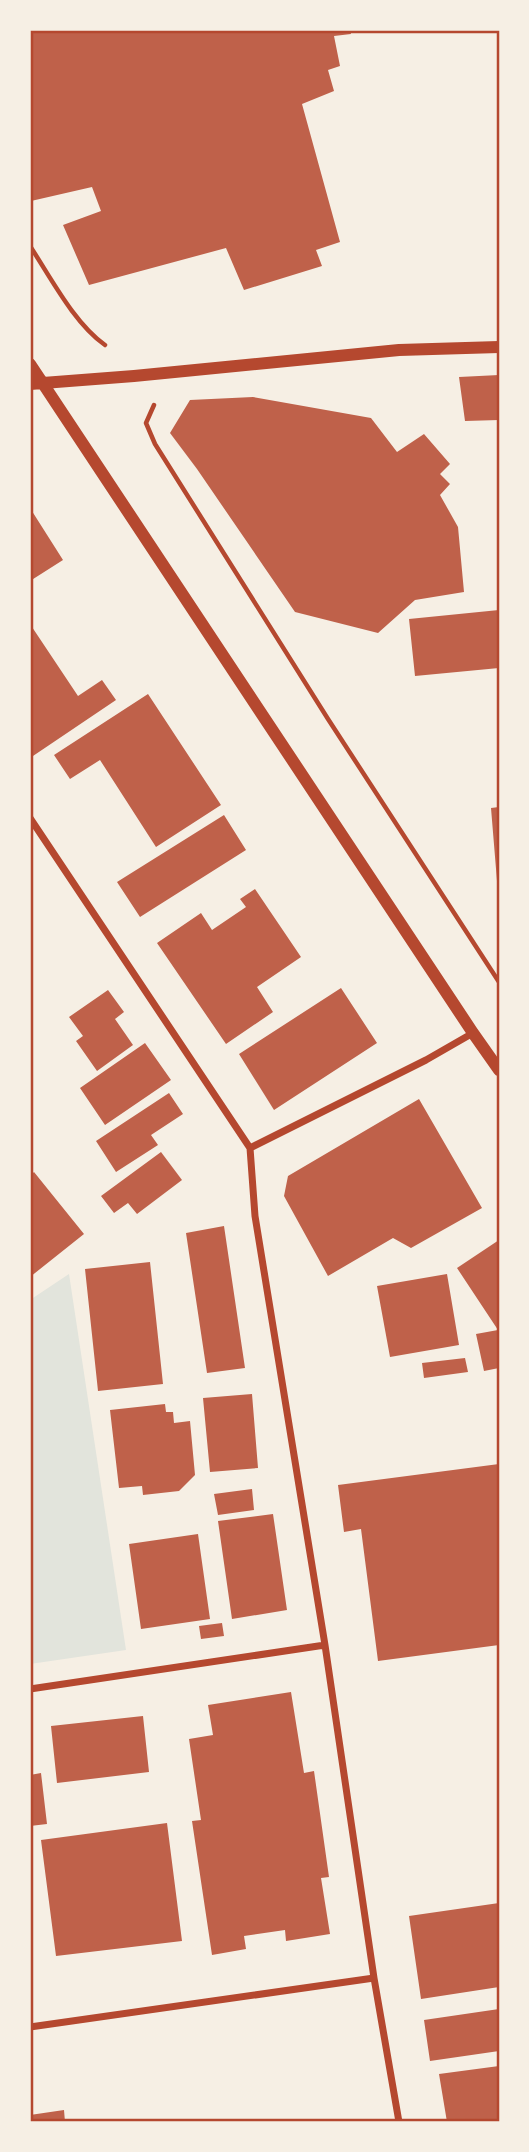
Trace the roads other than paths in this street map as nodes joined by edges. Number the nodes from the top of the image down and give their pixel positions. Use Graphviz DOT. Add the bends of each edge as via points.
graph roads {
  1 [pos="499,347"];
  2 [pos="30,364"];
  3 [pos="43,383"];
  4 [pos="30,384"];
  5 [pos="30,818"];
  6 [pos="472,1033"];
  7 [pos="499,1070"];
  8 [pos="250,1148"];
  9 [pos="326,1645"];
  10 [pos="30,1689"];
  11 [pos="374,1978"];
  12 [pos="30,2027"];
  13 [pos="399,2122"];
  1 -- 3 [label="street" via="399,350"];
  2 -- 3 [label="street"];
  3 -- 4 [label="street"];
  3 -- 6 [label="street"];
  5 -- 8 [label="street"];
  6 -- 7 [label="street"];
  6 -- 8 [label="street"];
  8 -- 9 [label="street" via="255,1216"];
  9 -- 10 [label="street"];
  9 -- 11 [label="street"];
  11 -- 12 [label="street"];
  11 -- 13 [label="street"];
}
